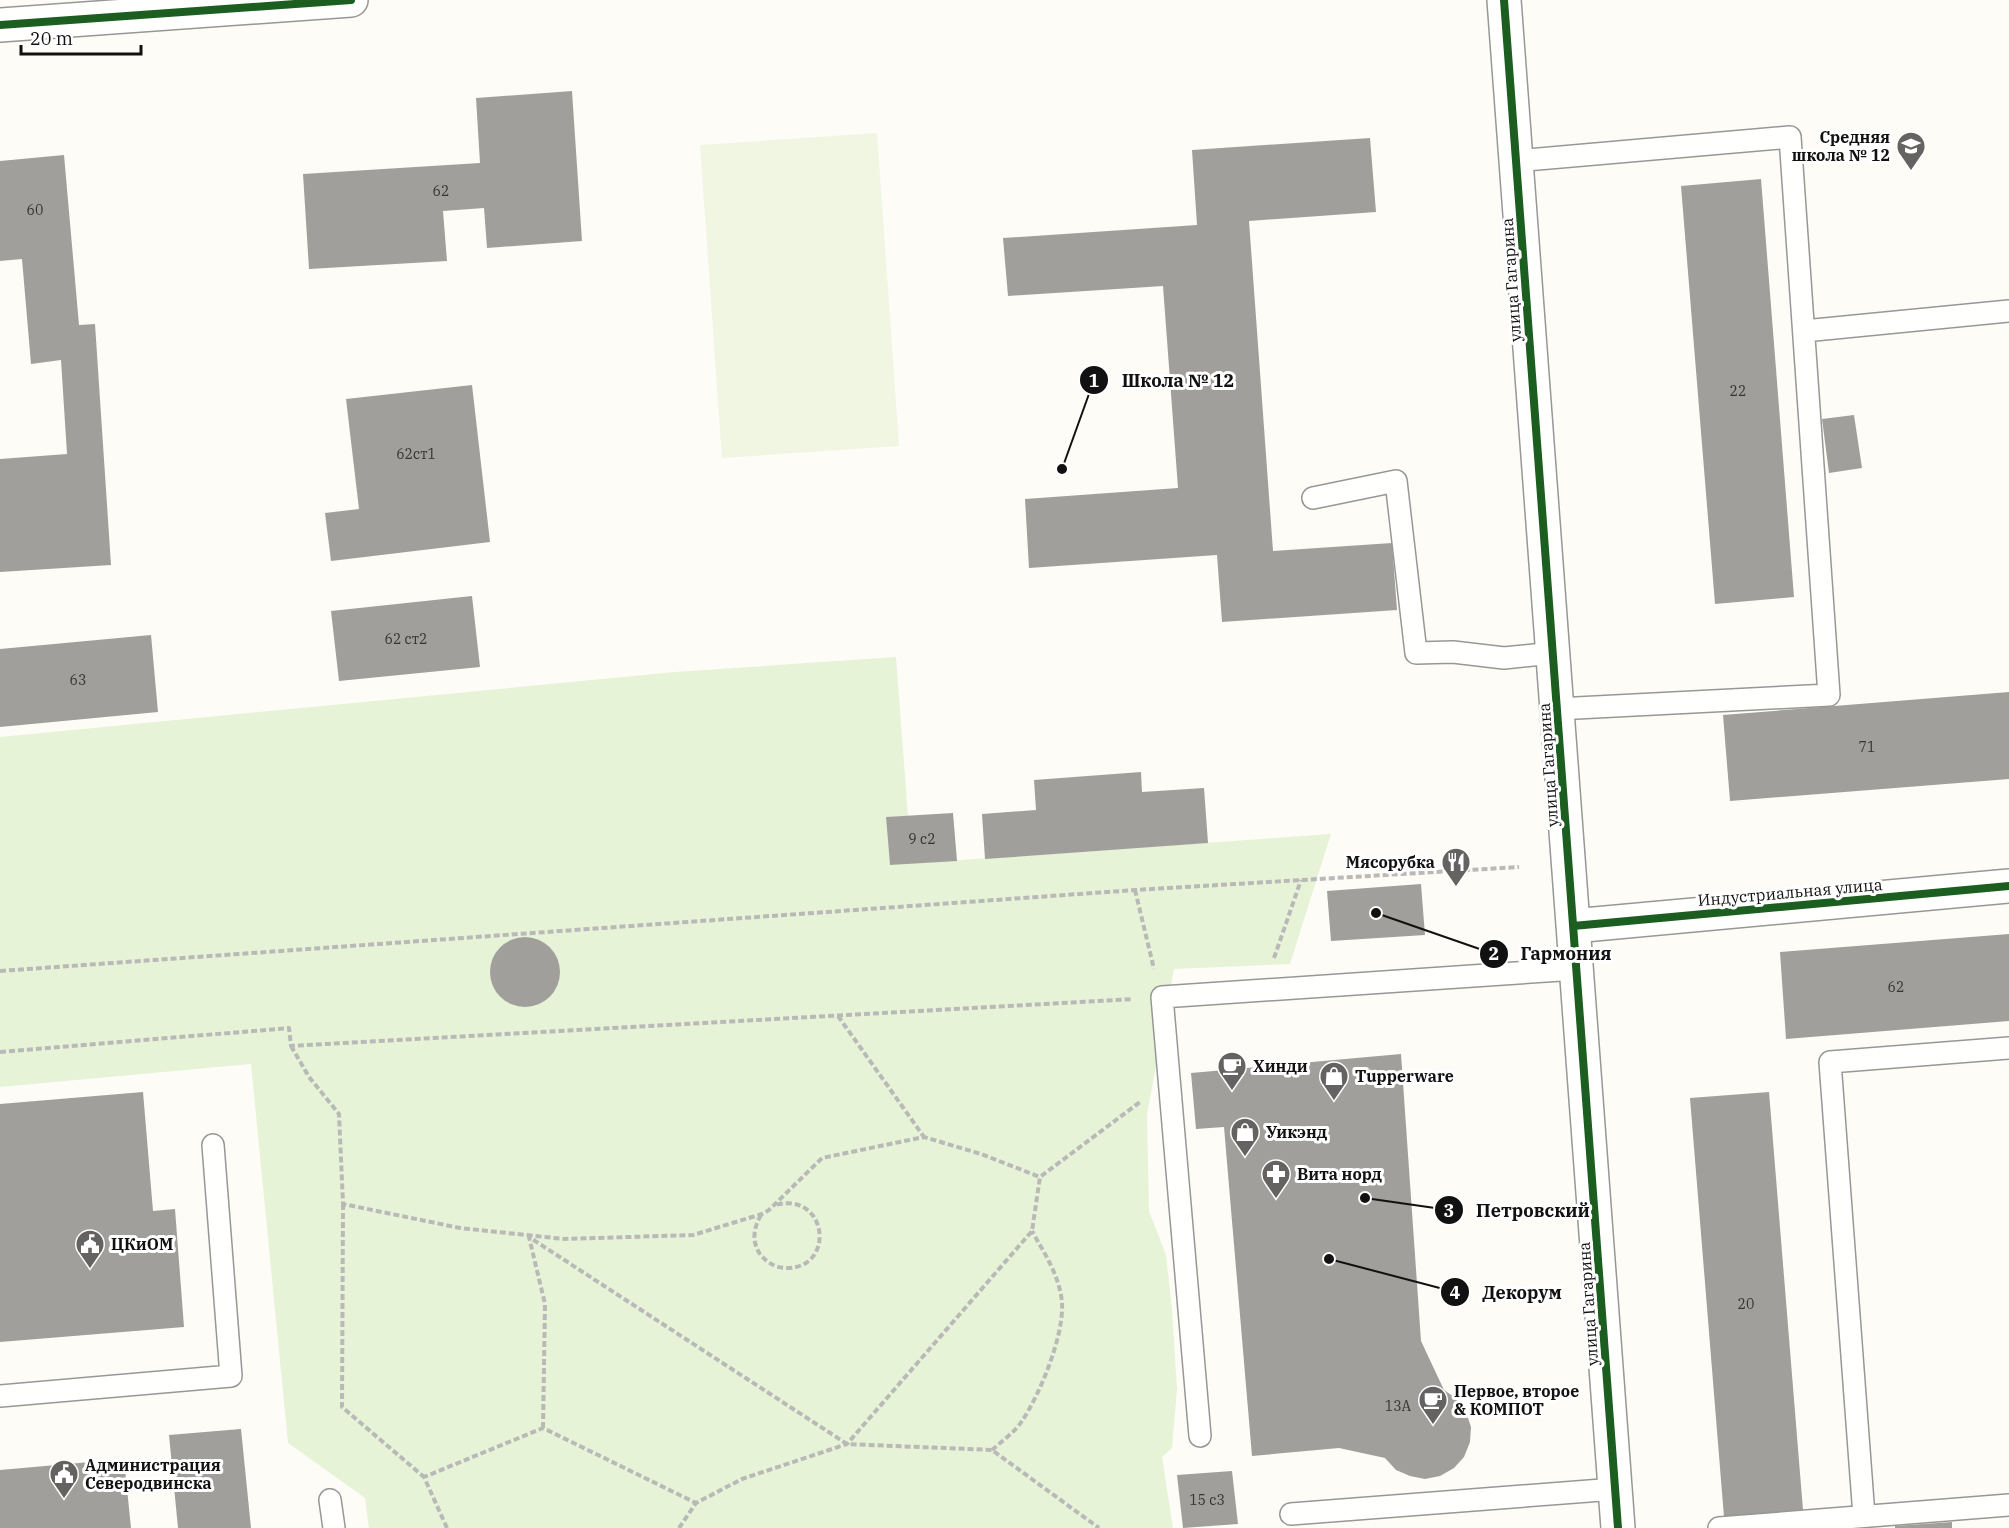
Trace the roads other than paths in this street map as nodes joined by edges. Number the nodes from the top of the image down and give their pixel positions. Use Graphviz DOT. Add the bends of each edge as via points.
graph roads {
  1 [pos="351,0"];
  2 [pos="1504,0"];
  3 [pos="223,4"];
  4 [pos="0,25"];
  5 [pos="1516,161"];
  6 [pos="2009,311"];
  7 [pos="1804,331"];
  8 [pos="1313,498"];
  9 [pos="1553,653"];
  10 [pos="1557,709"];
  11 [pos="2009,886"];
  12 [pos="1573,926"];
  13 [pos="1576,969"];
  14 [pos="2009,1048"];
  15 [pos="213,1144"];
  16 [pos="0,1396"];
  17 [pos="1200,1436"];
  18 [pos="1615,1489"];
  19 [pos="330,1500"];
  20 [pos="2009,1505"];
  21 [pos="1291,1514"];
  22 [pos="1864,1516"];
  23 [pos="334,1528"];
  24 [pos="1618,1528"];
  25 [pos="1719,1528"];
  1 -- 3 [label="street"];
  2 -- 5 [label="street, улица Гагарина"];
  3 -- 4 [label="street"];
  5 -- 7 [label="lane" via="1790,137"];
  5 -- 9 [label="street, улица Гагарина"];
  6 -- 7 [label="lane"];
  7 -- 10 [label="lane" via="1829,694"];
  8 -- 9 [label="lane" via="1396,480 1416,653 1453,652 1503,658"];
  9 -- 10 [label="street, улица Гагарина"];
  10 -- 12 [label="street, улица Гагарина"];
  11 -- 12 [label="street, Индустриальная улица"];
  12 -- 13 [label="street, улица Гагарина"];
  13 -- 17 [label="lane" via="1162,998"];
  13 -- 18 [label="street, улица Гагарина"];
  14 -- 22 [label="lane" via="1830,1062"];
  15 -- 16 [label="lane" via="231,1376"];
  18 -- 21 [label="lane"];
  18 -- 24 [label="street, улица Гагарина"];
  19 -- 23 [label="lane"];
  20 -- 22 [label="lane"];
  22 -- 25 [label="lane"];
}
